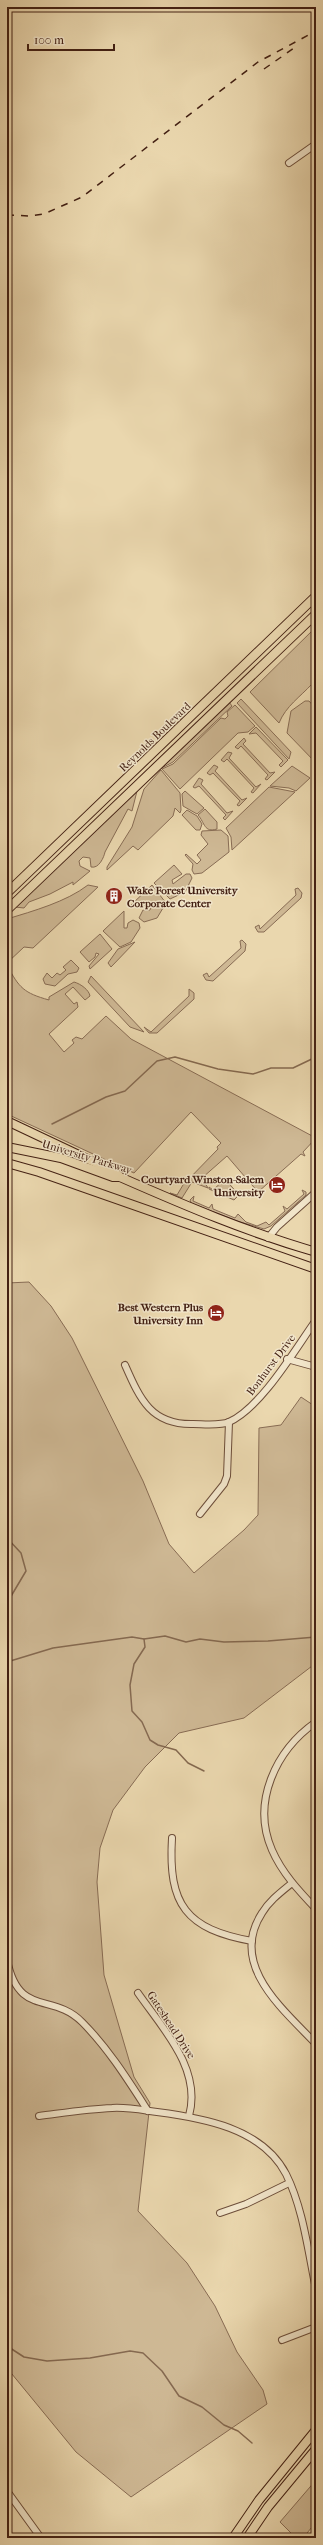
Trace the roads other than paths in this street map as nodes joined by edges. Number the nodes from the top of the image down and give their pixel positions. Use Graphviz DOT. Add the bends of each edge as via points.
graph roads {
  1 [pos="316,144"];
  2 [pos="289,163"];
  3 [pos="316,596"];
  4 [pos="316,614"];
  5 [pos="7,893"];
  6 [pos="7,910"];
  7 [pos="7,1121"];
  8 [pos="7,1147"];
  9 [pos="7,1163"];
  10 [pos="120,1177"];
  11 [pos="316,1192"];
  12 [pos="268,1238"];
  13 [pos="316,1252"];
  14 [pos="316,1269"];
  15 [pos="316,1320"];
  16 [pos="288,1359"];
  17 [pos="125,1365"];
  18 [pos="316,1367"];
  19 [pos="229,1422"];
  20 [pos="200,1514"];
  21 [pos="316,1722"];
  22 [pos="172,1838"];
  23 [pos="292,1883"];
  24 [pos="316,1909"];
  25 [pos="252,1941"];
  26 [pos="7,1960"];
  27 [pos="138,1993"];
  28 [pos="316,2044"];
  29 [pos="148,2111"];
  30 [pos="39,2116"];
  31 [pos="189,2116"];
  32 [pos="289,2183"];
  33 [pos="220,2213"];
  34 [pos="316,2289"];
  35 [pos="316,2328"];
  36 [pos="282,2340"];
  37 [pos="316,2430"];
  38 [pos="316,2449"];
  39 [pos="7,2491"];
  40 [pos="41,2538"];
  41 [pos="233,2538"];
  42 [pos="247,2538"];
  1 -- 2 [label="street"];
  3 -- 5 [label="main road, Reynolds Boulevard"];
  4 -- 6 [label="main road, Reynolds Boulevard"];
  7 -- 10 [label="main road" via="115,1172"];
  8 -- 10 [label="main road, University Parkway" via="61,1158 113,1177"];
  9 -- 14 [label="main road"];
  10 -- 12 [label="main road, University Parkway" via="204,1215"];
  11 -- 12 [label="street"];
  12 -- 13 [label="main road, University Parkway"];
  15 -- 16 [label="street, Bonhurst Drive"];
  16 -- 18 [label="street"];
  16 -- 19 [label="street, Bonhurst Drive" via="253,1405"];
  17 -- 19 [label="street" via="141,1399 151,1411 162,1418 184,1424"];
  19 -- 20 [label="street" via="227,1476 224,1484"];
  21 -- 23 [label="street" via="296,1738 281,1756 270,1780 265,1803 268,1839 276,1858"];
  22 -- 25 [label="street" via="173,1886 189,1914 209,1930"];
  23 -- 24 [label="street"];
  23 -- 25 [label="street" via="261,1915"];
  25 -- 28 [label="street" via="253,1960 258,1977 266,1990"];
  26 -- 29 [label="street" via="11,1980 23,1995 40,2004 69,2011 82,2022 124,2073"];
  27 -- 31 [label="street, Gateshead Drive" via="186,2065 192,2096"];
  29 -- 30 [label="street" via="113,2108"];
  29 -- 31 [label="street"];
  31 -- 32 [label="street" via="225,2125 250,2138 270,2155 286,2174"];
  32 -- 33 [label="street" via="246,2204"];
  32 -- 34 [label="street" via="300,2213"];
  35 -- 36 [label="street"];
  37 -- 41 [label="main road" via="259,2500"];
  38 -- 42 [label="main road" via="268,2507"];
  39 -- 40 [label="street"];
}
